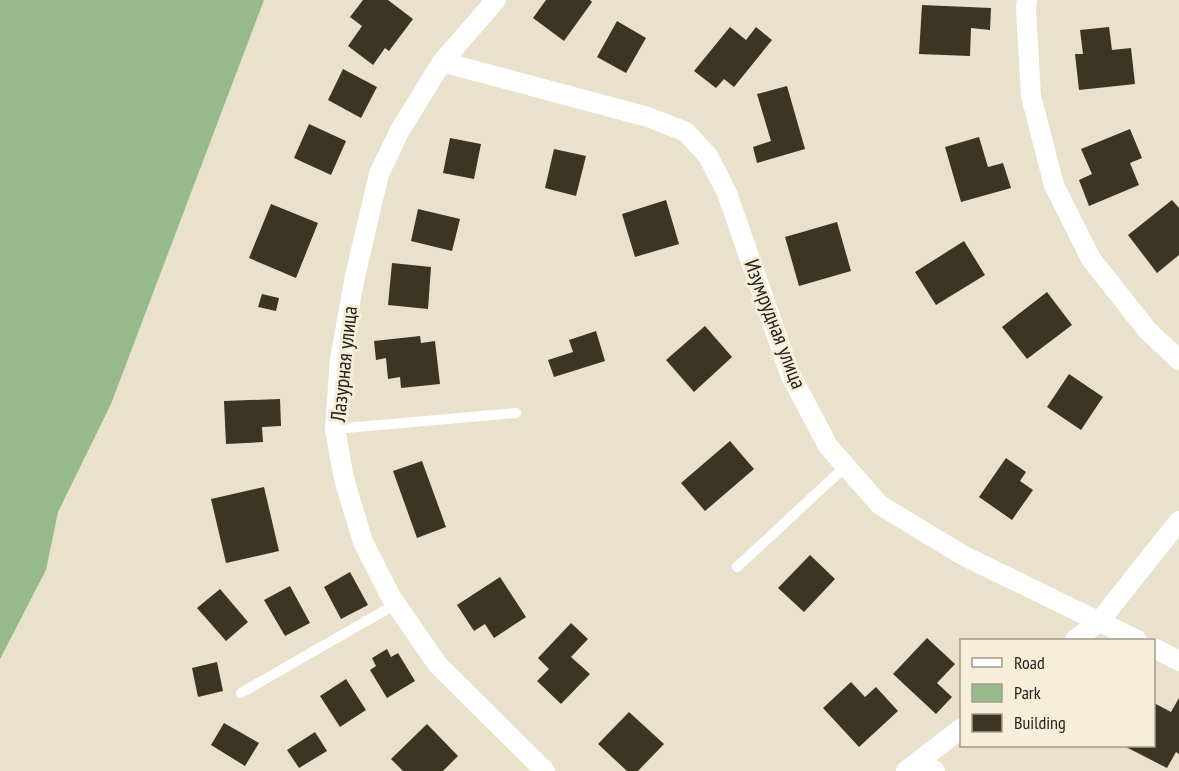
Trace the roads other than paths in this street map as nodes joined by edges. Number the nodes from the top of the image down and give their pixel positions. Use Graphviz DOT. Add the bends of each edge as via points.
graph roads {
  1 [pos="496,0"];
  2 [pos="1027,0"];
  3 [pos="442,62"];
  4 [pos="1179,360"];
  5 [pos="516,412"];
  6 [pos="335,429"];
  7 [pos="846,466"];
  8 [pos="1179,521"];
  9 [pos="737,567"];
  10 [pos="396,604"];
  11 [pos="1099,622"];
  12 [pos="1076,639"];
  13 [pos="1135,639"];
  14 [pos="1155,649"];
  15 [pos="1179,661"];
  16 [pos="241,693"];
  17 [pos="960,730"];
  18 [pos="920,768"];
  19 [pos="545,771"];
  1 -- 3 [label="street, Лазурная улица"];
  2 -- 4 [label="street" via="1030,96 1054,185 1090,259 1148,331"];
  3 -- 6 [label="street, Лазурная улица" via="399,132 379,174 340,359"];
  3 -- 7 [label="street, Изумрудная улица" via="648,117 686,132 708,156 727,193 790,374 828,446"];
  5 -- 6 [label="lane"];
  6 -- 10 [label="street, Лазурная улица" via="344,479 363,542"];
  7 -- 9 [label="lane"];
  7 -- 11 [label="street, Изумрудная улица" via="880,505 964,556"];
  8 -- 11 [label="street"];
  10 -- 16 [label="lane"];
  10 -- 19 [label="street, Лазурная улица" via="438,665"];
  11 -- 12 [label="street"];
  11 -- 13 [label="street, Изумрудная улица"];
  14 -- 15 [label="street"];
  17 -- 18 [label="street"];
}
